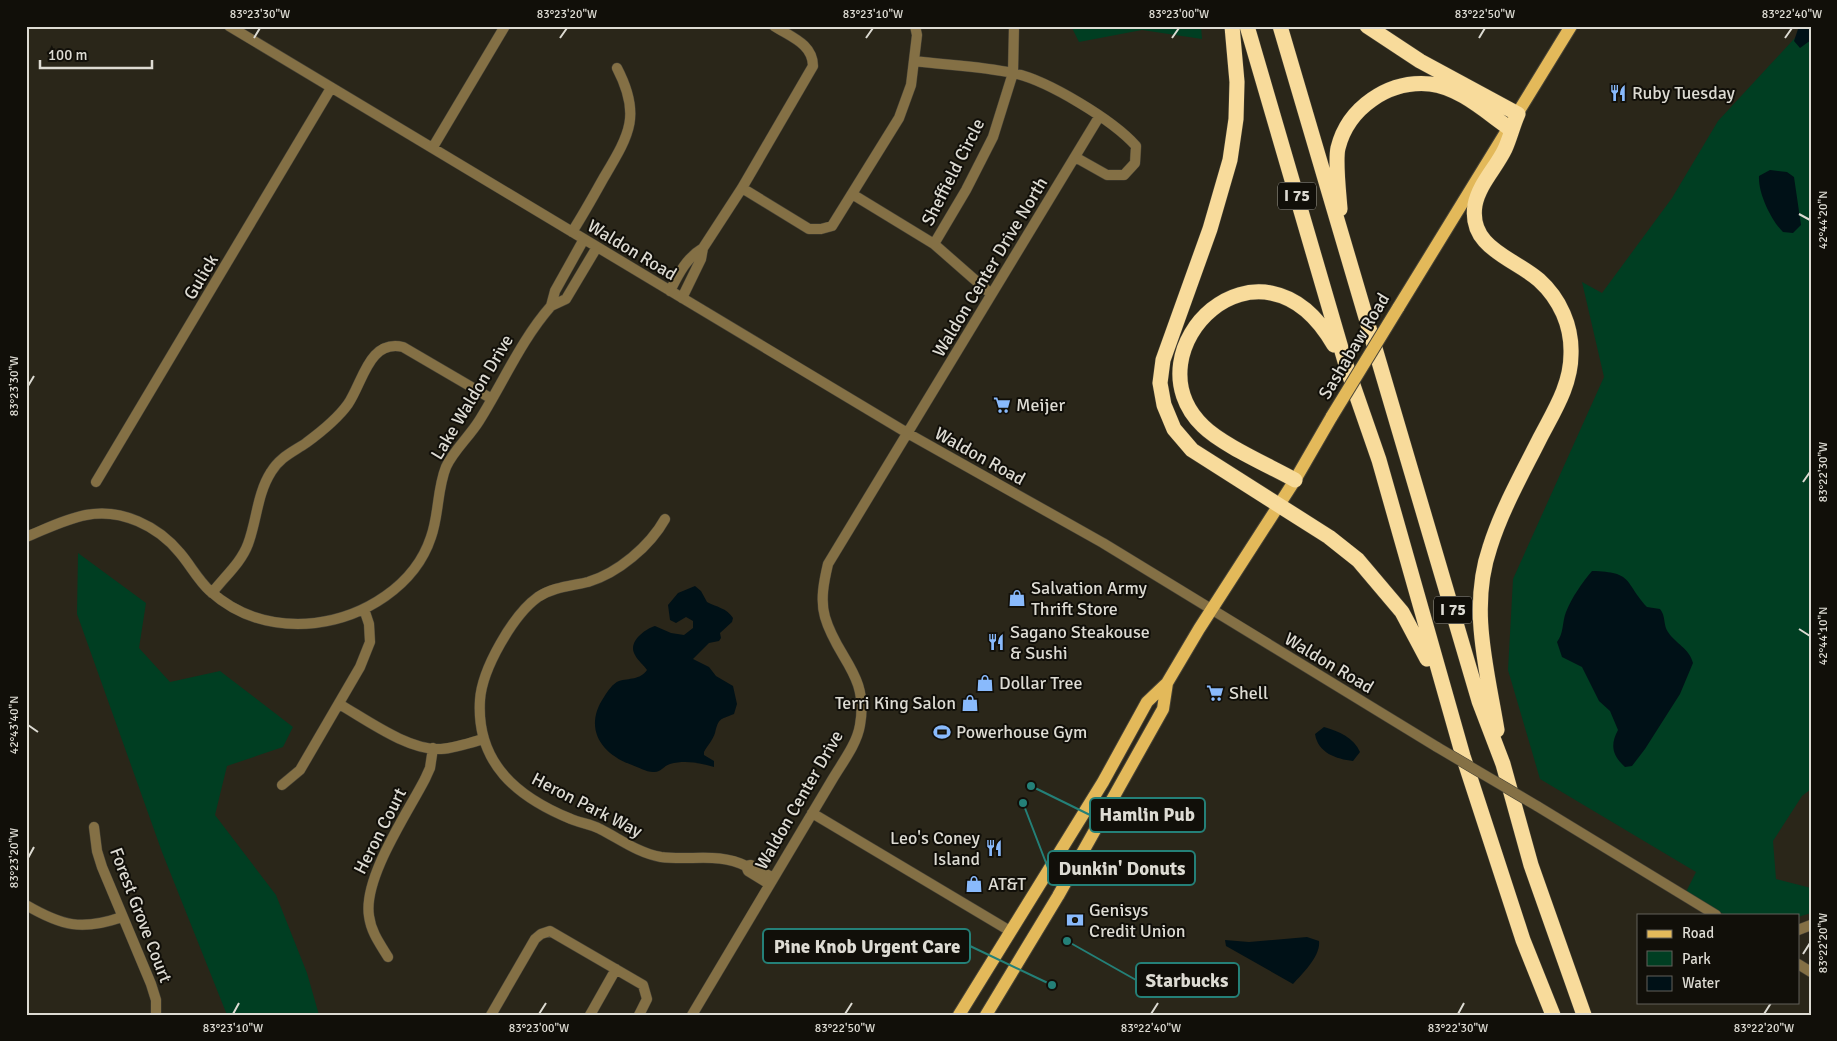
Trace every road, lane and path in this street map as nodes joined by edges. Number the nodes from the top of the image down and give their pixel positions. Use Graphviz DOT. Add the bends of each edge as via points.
graph roads {
  1 [pos="229,26"];
  2 [pos="505,26"];
  3 [pos="774,26"];
  4 [pos="915,26"];
  5 [pos="1014,26"];
  6 [pos="1232,26"];
  7 [pos="1247,26"];
  8 [pos="1280,26"];
  9 [pos="1367,26"];
  10 [pos="1571,26"];
  11 [pos="914,61"];
  12 [pos="617,68"];
  13 [pos="1013,73"];
  14 [pos="331,88"];
  15 [pos="1518,114"];
  16 [pos="1100,117"];
  17 [pos="1509,128"];
  18 [pos="433,147"];
  19 [pos="1075,157"];
  20 [pos="742,188"];
  21 [pos="852,194"];
  22 [pos="572,232"];
  23 [pos="584,239"];
  24 [pos="934,244"];
  25 [pos="597,247"];
  26 [pos="703,248"];
  27 [pos="1346,250"];
  28 [pos="670,291"];
  29 [pos="991,294"];
  30 [pos="682,298"];
  31 [pos="551,306"];
  32 [pos="1346,365"];
  33 [pos="492,399"];
  34 [pos="909,434"];
  35 [pos="1295,480"];
  36 [pos="96,482"];
  37 [pos="1279,505"];
  38 [pos="665,519"];
  39 [pos="26,537"];
  40 [pos="212,593"];
  41 [pos="364,609"];
  42 [pos="1211,610"];
  43 [pos="1167,683"];
  44 [pos="339,704"];
  45 [pos="1129,734"];
  46 [pos="483,739"];
  47 [pos="1144,742"];
  48 [pos="1460,746"];
  49 [pos="433,748"];
  50 [pos="1503,764"];
  51 [pos="282,785"];
  52 [pos="812,813"];
  53 [pos="94,827"];
  54 [pos="1067,840"];
  55 [pos="1082,853"];
  56 [pos="771,881"];
  57 [pos="26,905"];
  58 [pos="1714,914"];
  59 [pos="122,917"];
  60 [pos="1010,931"];
  61 [pos="388,957"];
  62 [pos="1800,965"];
  63 [pos="616,969"];
  64 [pos="1811,972"];
  65 [pos="972,994"];
  66 [pos="156,1015"];
  67 [pos="491,1015"];
  68 [pos="590,1015"];
  69 [pos="639,1015"];
  70 [pos="692,1015"];
  71 [pos="959,1015"];
  72 [pos="981,1015"];
  73 [pos="986,1015"];
  74 [pos="1552,1015"];
  75 [pos="1584,1015"];
  1 -- 14 [label="street, Waldon Road"];
  2 -- 18 [label="street"];
  3 -- 20 [label="street" via="806,46 813,56 813,66"];
  4 -- 11 [label="street"];
  5 -- 13 [label="street, Sheffield Circle"];
  6 -- 37 [label="highway" via="1236,119 1230,160 1210,228 1166,349 1160,383 1174,429 1192,450"];
  7 -- 32 [label="highway, I 75"];
  8 -- 27 [label="highway, I 75"];
  9 -- 15 [label="highway" via="1420,61"];
  10 -- 15 [label="main road, Sashabaw Road"];
  11 -- 13 [label="street"];
  11 -- 21 [label="street" via="911,85 899,118"];
  12 -- 22 [label="street" via="629,95 630,126 619,154"];
  13 -- 16 [label="street" via="1041,82"];
  13 -- 24 [label="street, Sheffield Circle" via="993,137"];
  14 -- 18 [label="street, Waldon Road"];
  14 -- 36 [label="street, Gulick"];
  15 -- 17 [label="main road, Sashabaw Road"];
  15 -- 50 [label="highway" via="1505,150 1478,194 1476,224 1489,247 1533,276 1554,297 1567,323 1572,356 1564,389 1498,524 1484,572 1480,606 1483,657"];
  16 -- 19 [label="street, Waldon Center Drive North"];
  16 -- 19 [label="street" via="1124,133 1136,146 1135,163 1124,176 1107,175"];
  17 -- 27 [label="highway" via="1459,94 1430,84 1393,89 1372,98 1346,127 1337,150"];
  17 -- 35 [label="main road, Sashabaw Road, bridge"];
  18 -- 22 [label="street, Waldon Road"];
  19 -- 29 [label="street, Waldon Center Drive North"];
  20 -- 21 [label="street" via="809,229 821,230 832,226"];
  20 -- 26 [label="street"];
  21 -- 24 [label="street"];
  22 -- 23 [label="street, Waldon Road"];
  23 -- 25 [label="street, Waldon Road"];
  23 -- 31 [label="street, Lake Waldon Drive" via="554,291"];
  24 -- 29 [label="street"];
  25 -- 28 [label="street, Waldon Road"];
  25 -- 31 [label="street, Lake Waldon Drive" via="566,299"];
  26 -- 28 [label="street" via="685,264"];
  26 -- 30 [label="street"];
  27 -- 50 [label="highway, I 75" via="1479,701"];
  28 -- 30 [label="street, Waldon Road"];
  29 -- 34 [label="street, Waldon Center Drive North"];
  30 -- 34 [label="street, Waldon Road"];
  31 -- 33 [label="street, Lake Waldon Drive" via="535,324"];
  32 -- 35 [label="highway" via="1316,317 1297,302 1274,294 1248,293 1223,301 1196,325 1185,345 1181,381 1195,416 1214,435"];
  32 -- 48 [label="highway, I 75" via="1379,460"];
  33 -- 40 [label="street" via="404,347 394,345 380,350 370,362 347,406 318,433 286,454 272,470 263,487 249,544"];
  33 -- 41 [label="street, Lake Waldon Drive" via="446,468 430,539 421,557 391,593"];
  34 -- 42 [label="street, Waldon Road" via="1103,544"];
  34 -- 52 [label="street, Waldon Center Drive" via="828,564 824,580 825,617 859,684 862,708 855,740"];
  35 -- 37 [label="main road, Sashabaw Road"];
  37 -- 42 [label="main road, Sashabaw Road"];
  37 -- 48 [label="highway" via="1344,548 1370,572 1402,612 1418,639"];
  38 -- 46 [label="street, Heron Park Way" via="627,562 609,574 554,589 539,596 523,610 490,667 481,690 479,714"];
  39 -- 40 [label="street, Lake Waldon Drive" via="88,514 128,518 160,533"];
  40 -- 41 [label="street, Lake Waldon Drive" via="236,610 269,622 316,622"];
  41 -- 44 [label="street" via="370,642"];
  42 -- 43 [label="main road, Sashabaw Road"];
  42 -- 58 [label="street, Waldon Road, bridge"];
  43 -- 45 [label="main road, Sashabaw Road" via="1147,702"];
  43 -- 47 [label="main road, Sashabaw Road" via="1163,709"];
  44 -- 49 [label="street" via="400,738"];
  44 -- 51 [label="street" via="300,770"];
  45 -- 47 [label="main road"];
  45 -- 54 [label="main road, Sashabaw Road"];
  46 -- 49 [label="street"];
  46 -- 56 [label="street, Heron Park Way" via="493,762 511,784 572,820 598,828 648,854 662,857 708,856 737,861 748,871"];
  47 -- 55 [label="main road, Sashabaw Road"];
  48 -- 74 [label="highway, I 75" via="1523,940"];
  49 -- 61 [label="street, Heron Court" via="430,768 375,873 369,891 369,917 375,936"];
  50 -- 75 [label="highway, I 75" via="1531,866"];
  52 -- 56 [label="street, Waldon Center Drive"];
  52 -- 60 [label="street"];
  53 -- 59 [label="street, Forest Grove Court" via="97,851"];
  54 -- 55 [label="main road" via="1078,841"];
  54 -- 60 [label="main road, Sashabaw Road"];
  55 -- 73 [label="main road, Sashabaw Road"];
  56 -- 70 [label="street, Waldon Center Drive"];
  57 -- 59 [label="street" via="50,919 70,925 91,926"];
  59 -- 66 [label="street, Forest Grove Court" via="151,984"];
  60 -- 65 [label="main road, Sashabaw Road"];
  62 -- 64 [label="street"];
  63 -- 67 [label="street" via="556,933 544,932 532,944"];
  63 -- 68 [label="street"];
  63 -- 69 [label="street" via="645,988 647,1001"];
  65 -- 71 [label="main road, Sashabaw Road"];
  65 -- 72 [label="main road" via="972,1006"];
}
